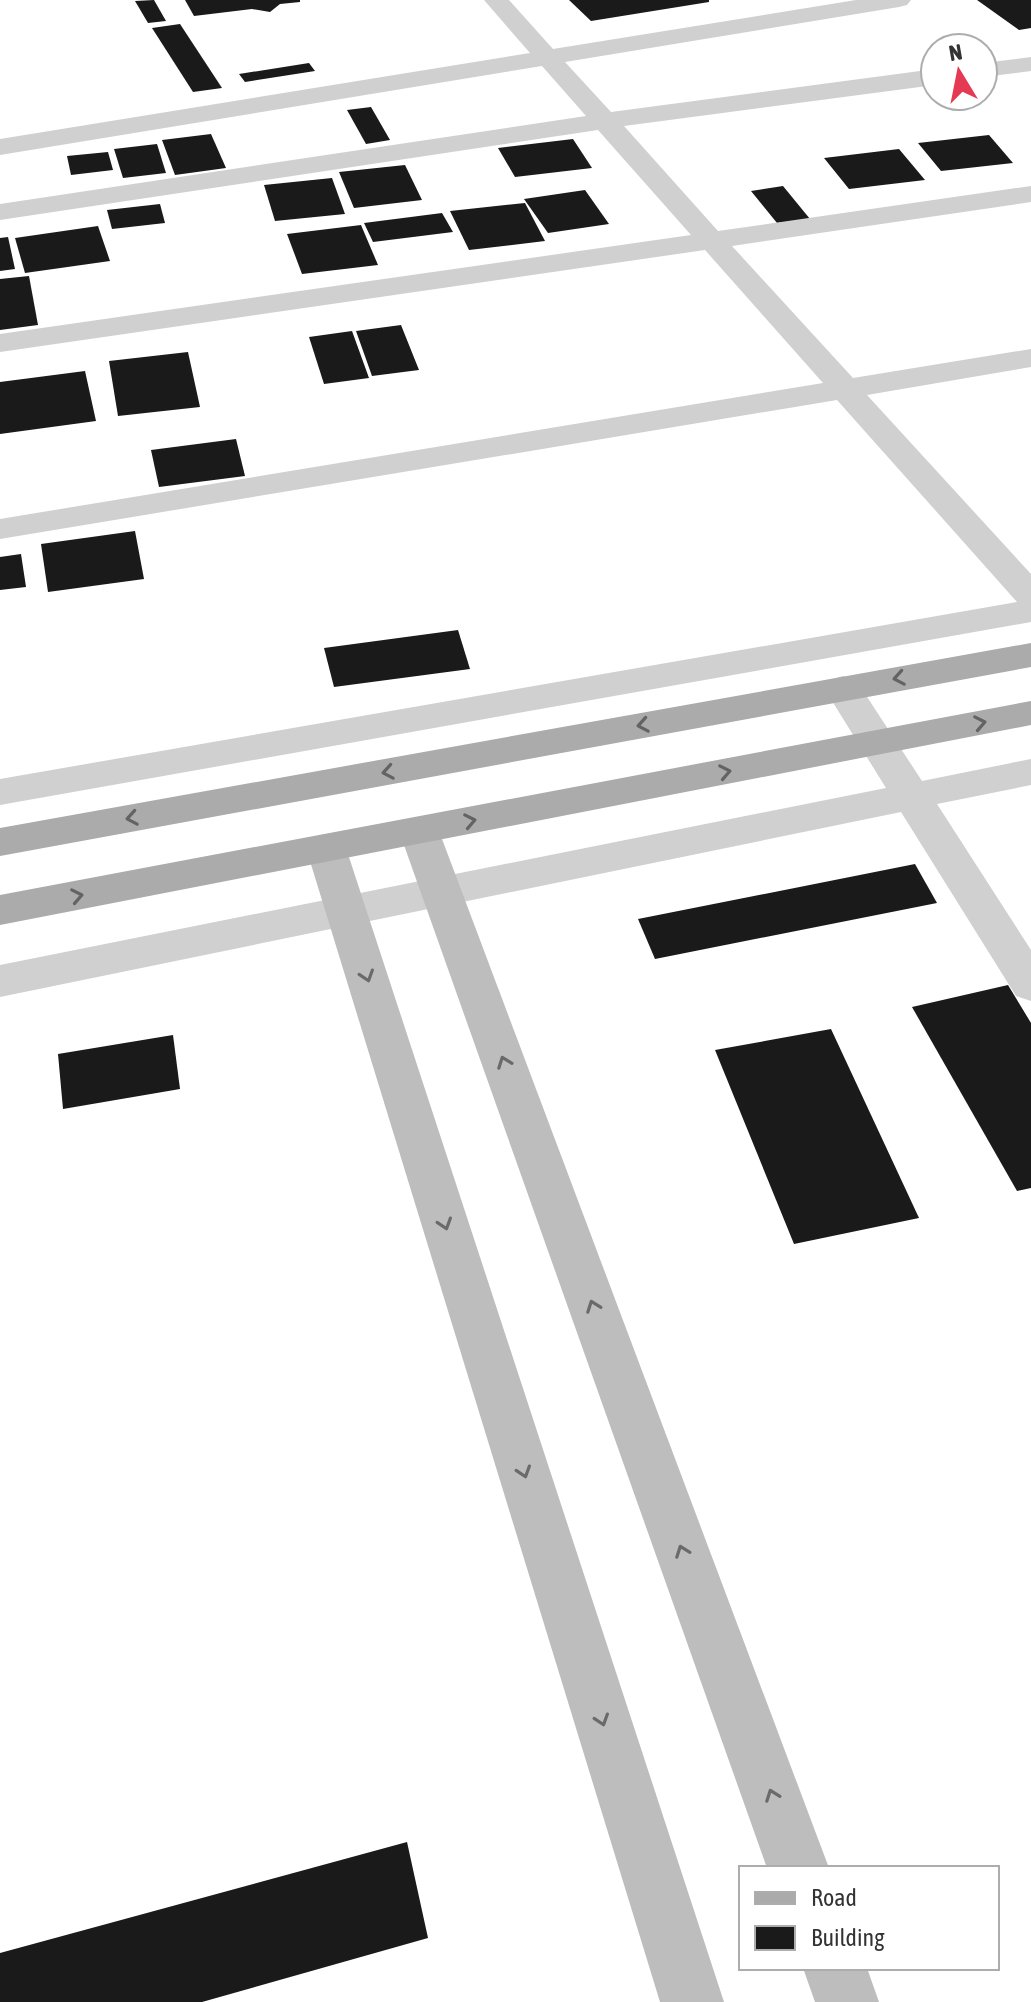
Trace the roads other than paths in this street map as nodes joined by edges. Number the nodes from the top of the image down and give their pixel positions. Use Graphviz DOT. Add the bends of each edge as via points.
graph roads {
  1 [pos="496,0"];
  2 [pos="899,0"];
  3 [pos="547,57"];
  4 [pos="1031,64"];
  5 [pos="999,68"];
  6 [pos="919,79"];
  7 [pos="604,121"];
  8 [pos="0,147"];
  9 [pos="1031,194"];
  10 [pos="0,212"];
  11 [pos="712,241"];
  12 [pos="0,343"];
  13 [pos="1031,358"];
  14 [pos="845,389"];
  15 [pos="0,529"];
  16 [pos="1031,596"];
  17 [pos="1031,611"];
  18 [pos="1031,655"];
  19 [pos="843,688"];
  20 [pos="1031,713"];
  21 [pos="878,743"];
  22 [pos="1031,772"];
  23 [pos="0,792"];
  24 [pos="911,796"];
  25 [pos="419,831"];
  26 [pos="0,842"];
  27 [pos="326,848"];
  28 [pos="441,891"];
  29 [pos="0,910"];
  30 [pos="346,911"];
  31 [pos="0,981"];
  32 [pos="1031,985"];
  33 [pos="797,1866"];
  34 [pos="836,1970"];
  35 [pos="692,2002"];
  36 [pos="847,2002"];
  1 -- 3 [label="street"];
  2 -- 3 [label="street"];
  3 -- 7 [label="street"];
  3 -- 8 [label="street"];
  4 -- 5 [label="street"];
  6 -- 7 [label="street"];
  7 -- 10 [label="street"];
  7 -- 11 [label="street"];
  9 -- 11 [label="street"];
  11 -- 12 [label="street"];
  11 -- 14 [label="street"];
  13 -- 14 [label="street"];
  14 -- 15 [label="street"];
  14 -- 16 [label="street"];
  17 -- 23 [label="street"];
  18 -- 19 [label="main road, one-way"];
  19 -- 21 [label="street"];
  19 -- 26 [label="main road, one-way"];
  21 -- 20 [label="main road, one-way"];
  21 -- 24 [label="street"];
  25 -- 21 [label="main road, one-way"];
  22 -- 24 [label="street"];
  24 -- 28 [label="street"];
  24 -- 32 [label="street"];
  25 -- 27 [label="main road"];
  25 -- 28 [label="main road"];
  29 -- 27 [label="main road, one-way"];
  27 -- 30 [label="main road"];
  28 -- 30 [label="street"];
  33 -- 28 [label="main road, one-way"];
  30 -- 31 [label="street"];
  30 -- 35 [label="main road, one-way"];
  34 -- 36 [label="main road"];
}
